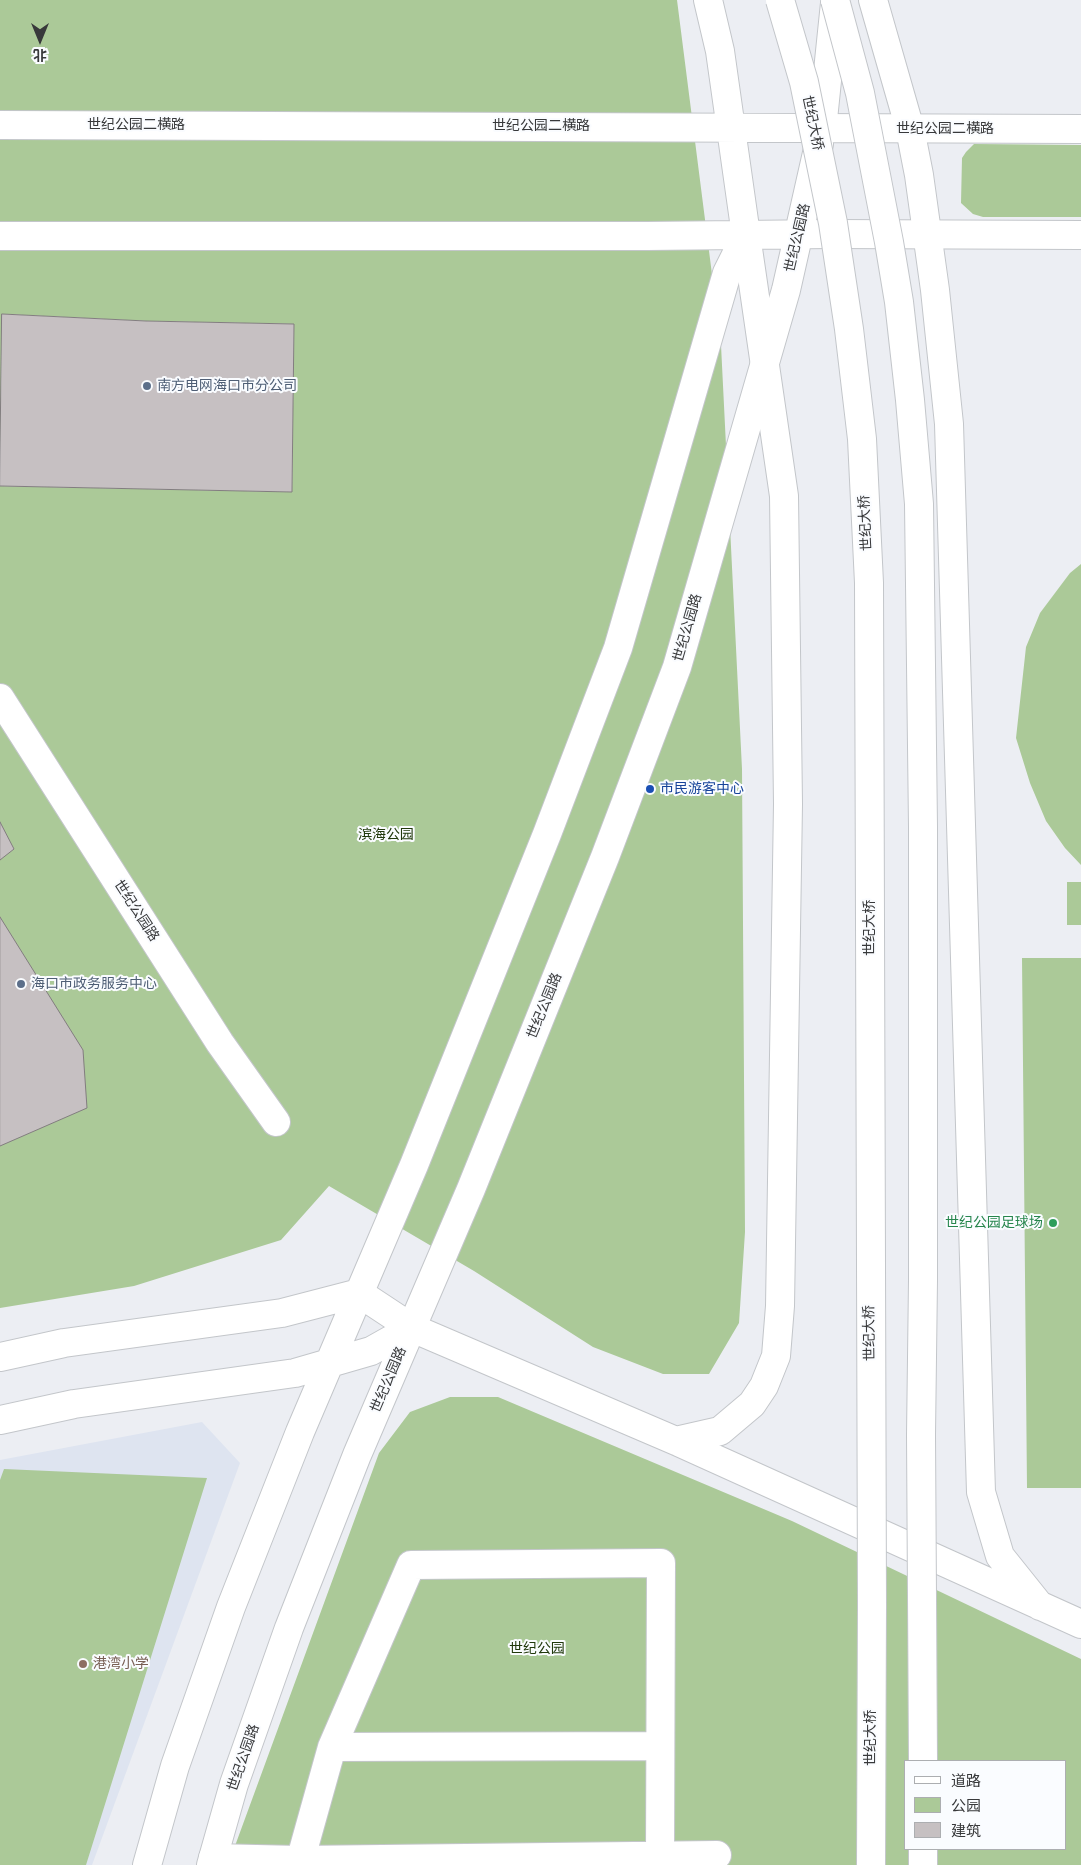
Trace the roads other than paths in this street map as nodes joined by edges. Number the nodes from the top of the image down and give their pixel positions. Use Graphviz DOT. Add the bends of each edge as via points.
graph roads {
  1 [pos="708,0"];
  2 [pos="780,0"];
  3 [pos="835,0"];
  4 [pos="882,5"];
  5 [pos="0,125"];
  6 [pos="731,127"];
  7 [pos="822,129"];
  8 [pos="910,129"];
  9 [pos="1081,129"];
  10 [pos="798,234"];
  11 [pos="927,234"];
  12 [pos="746,235"];
  13 [pos="1081,235"];
  14 [pos="0,236"];
  15 [pos="765,364"];
  16 [pos="0,698"];
  17 [pos="276,1122"];
  18 [pos="359,1293"];
  19 [pos="412,1328"];
  20 [pos="0,1357"];
  21 [pos="329,1364"];
  22 [pos="0,1420"];
  23 [pos="676,1441"];
  24 [pos="1040,1606"];
  25 [pos="1081,1624"];
  26 [pos="660,1746"];
  27 [pos="332,1747"];
  28 [pos="923,1760"];
  29 [pos="923,1850"];
  30 [pos="660,1855"];
  31 [pos="717,1855"];
  32 [pos="574,1861"];
  33 [pos="212,1862"];
  34 [pos="299,1862"];
  35 [pos="147,1865"];
  36 [pos="870,1865"];
  37 [pos="923,1865"];
  1 -- 6 [label="main road" via="720,51"];
  2 -- 36 [label="main road, 世纪大桥, bridge" via="804,82 833,223 862,439 869,583"];
  3 -- 7 [label="main road, 世纪公园路"];
  3 -- 28 [label="main road, bridge" via="860,93 890,242 919,504"];
  4 -- 8 [label="main road"];
  5 -- 6 [label="main road, 世纪公园二横路"];
  6 -- 7 [label="main road, 世纪公园二横路"];
  6 -- 12 [label="main road"];
  7 -- 8 [label="main road, 世纪公园二横路"];
  7 -- 10 [label="main road, 世纪公园路"];
  8 -- 9 [label="main road, 世纪公园二横路"];
  8 -- 11 [label="main road"];
  10 -- 11 [label="main road"];
  10 -- 12 [label="main road"];
  10 -- 15 [label="main road, 世纪公园路"];
  11 -- 13 [label="main road"];
  11 -- 24 [label="main road" via="949,424 982,1492 1000,1556"];
  12 -- 14 [label="main road"];
  12 -- 15 [label="main road"];
  12 -- 18 [label="main road" via="726,273 618,648 544,843"];
  15 -- 19 [label="main road, 世纪公园路" via="677,667 601,866"];
  15 -- 23 [label="main road" via="784,496 788,804 780,1306 776,1356 764,1386 752,1404 720,1431"];
  16 -- 17 [label="main road, 世纪公园路" via="220,1043"];
  18 -- 19 [label="main road"];
  18 -- 20 [label="main road" via="282,1314 64,1343"];
  18 -- 21 [label="main road"];
  19 -- 21 [label="main road" via="371,1351"];
  19 -- 23 [label="main road"];
  19 -- 33 [label="main road, 世纪公园路" via="357,1455 289,1628 234,1784"];
  21 -- 22 [label="main road" via="295,1373 74,1404"];
  21 -- 35 [label="main road" via="228,1616 175,1766"];
  23 -- 24 [label="main road"];
  24 -- 25 [label="main road"];
  26 -- 27 [label="main road"];
  26 -- 27 [label="main road" via="661,1563 652,1563 411,1565"];
  26 -- 30 [label="main road"];
  27 -- 34 [label="main road"];
  29 -- 37 [label="main road"];
  30 -- 31 [label="main road"];
  30 -- 32 [label="main road"];
  32 -- 34 [label="main road"];
  33 -- 34 [label="main road"];
}
